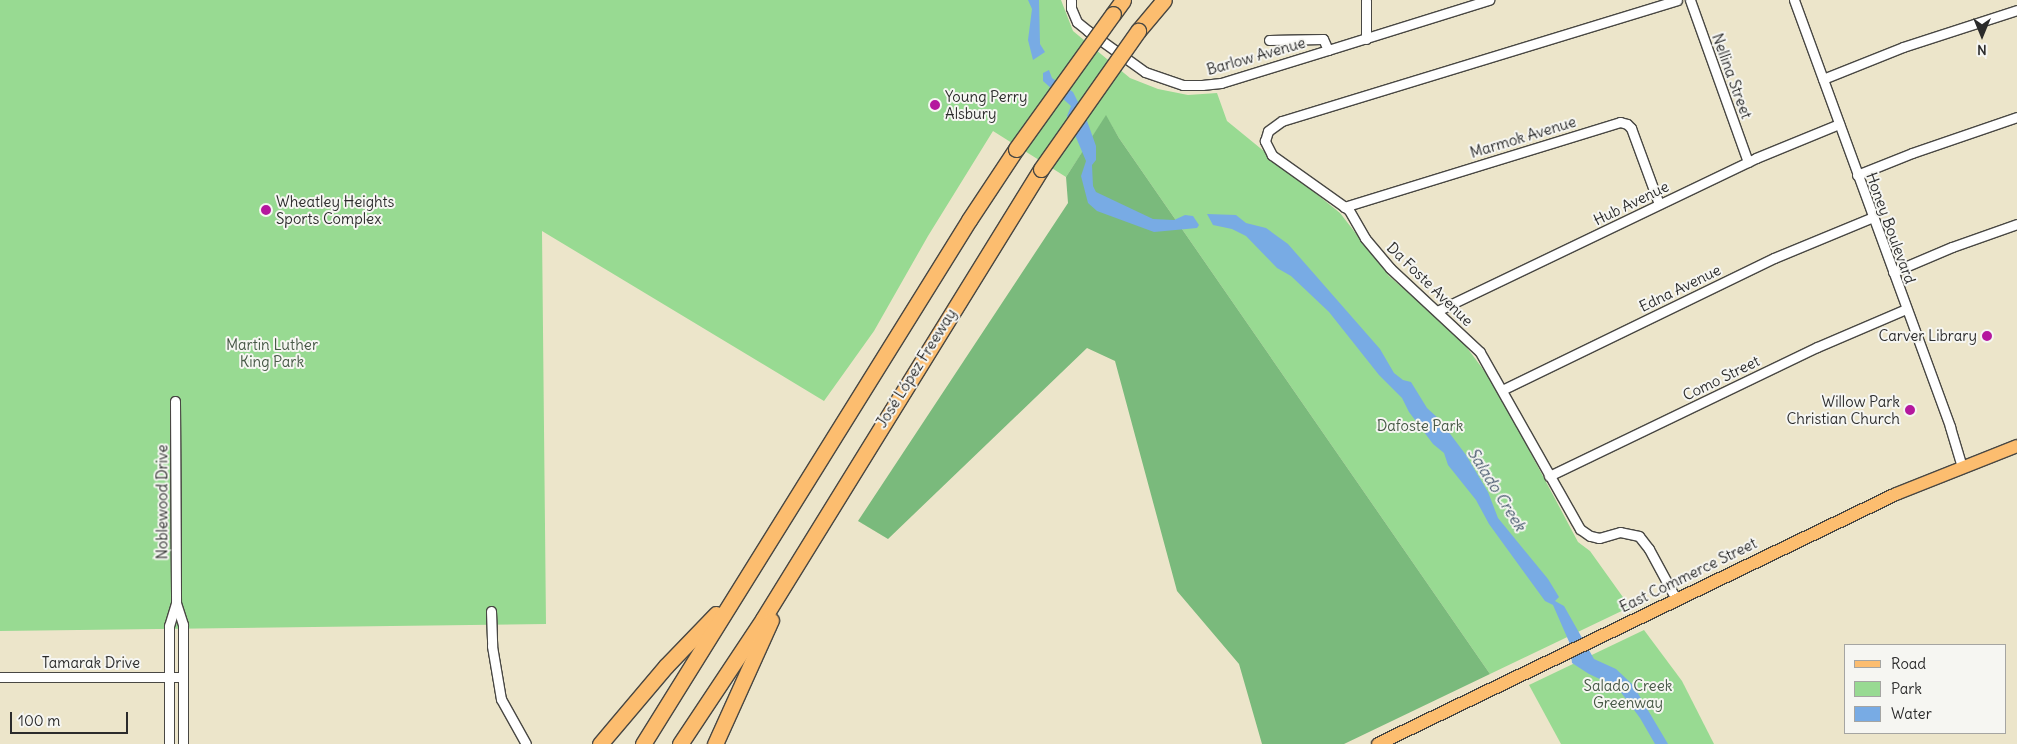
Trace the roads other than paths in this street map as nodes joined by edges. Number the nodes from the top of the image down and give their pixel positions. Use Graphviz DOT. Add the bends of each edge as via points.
graph roads {
  1 [pos="1071,0"];
  2 [pos="1123,0"];
  3 [pos="1164,0"];
  4 [pos="1366,0"];
  5 [pos="1488,0"];
  6 [pos="1677,0"];
  7 [pos="1690,0"];
  8 [pos="1794,0"];
  9 [pos="2017,10"];
  10 [pos="1366,39"];
  11 [pos="1269,40"];
  12 [pos="1328,50"];
  13 [pos="1823,79"];
  14 [pos="2017,117"];
  15 [pos="1839,124"];
  16 [pos="1748,162"];
  17 [pos="1857,175"];
  18 [pos="1659,204"];
  19 [pos="1344,207"];
  20 [pos="1873,217"];
  21 [pos="2017,224"];
  22 [pos="1893,272"];
  23 [pos="1906,309"];
  24 [pos="1437,311"];
  25 [pos="1502,390"];
  26 [pos="176,401"];
  27 [pos="2017,446"];
  28 [pos="1962,467"];
  29 [pos="1549,476"];
  30 [pos="795,566"];
  31 [pos="736,593"];
  32 [pos="1676,599"];
  33 [pos="176,603"];
  34 [pos="492,611"];
  35 [pos="0,676"];
  36 [pos="169,677"];
  37 [pos="183,677"];
  38 [pos="170,744"];
  39 [pos="183,744"];
  40 [pos="526,744"];
  41 [pos="600,744"];
  42 [pos="642,744"];
  43 [pos="680,744"];
  44 [pos="715,744"];
  45 [pos="1378,744"];
  1 -- 12 [label="street, Barlow Avenue" via="1077,22 1088,31 1145,72 1183,85 1221,82"];
  2 -- 31 [label="highway, bridge" via="990,187"];
  3 -- 30 [label="highway, José López Freeway, bridge" via="1138,31 1041,170"];
  4 -- 10 [label="street"];
  5 -- 10 [label="street"];
  6 -- 19 [label="street, Da Foste Avenue" via="1271,127 1265,141 1272,155"];
  7 -- 16 [label="street, Nellina Street"];
  8 -- 13 [label="street, Honey Boulevard"];
  9 -- 13 [label="street" via="1903,47"];
  10 -- 12 [label="street"];
  11 -- 12 [label="street, Barlow Avenue" via="1323,39"];
  13 -- 15 [label="street, Honey Boulevard"];
  14 -- 17 [label="street"];
  15 -- 16 [label="street, Hub Avenue"];
  15 -- 17 [label="street, Honey Boulevard"];
  16 -- 18 [label="street, Hub Avenue"];
  17 -- 20 [label="street, Honey Boulevard"];
  18 -- 19 [label="street, Marmok Avenue" via="1631,128 1620,122"];
  18 -- 24 [label="street, Hub Avenue"];
  19 -- 24 [label="street, Da Foste Avenue" via="1379,256"];
  20 -- 22 [label="street, Honey Boulevard"];
  20 -- 25 [label="street, Edna Avenue" via="1774,258"];
  21 -- 22 [label="street"];
  22 -- 23 [label="street, Honey Boulevard"];
  23 -- 28 [label="street, Honey Boulevard"];
  23 -- 29 [label="street, Como Street" via="1817,346"];
  24 -- 25 [label="street, Da Foste Avenue" via="1480,352"];
  25 -- 29 [label="street, Da Foste Avenue"];
  26 -- 33 [label="street, Noblewood Drive"];
  27 -- 28 [label="main road, East Commerce Street"];
  28 -- 32 [label="main road, East Commerce Street" via="1896,494"];
  29 -- 32 [label="street, Da Foste Avenue" via="1573,520 1585,533 1599,538 1620,532 1640,536"];
  30 -- 43 [label="highway, José López Freeway"];
  30 -- 44 [label="highway"];
  31 -- 41 [label="highway" via="666,666"];
  31 -- 42 [label="highway"];
  32 -- 45 [label="main road, East Commerce Street"];
  33 -- 36 [label="street, Noblewood Drive" via="169,626"];
  33 -- 37 [label="street, Noblewood Drive" via="183,625"];
  34 -- 40 [label="street" via="492,646 501,699"];
  35 -- 36 [label="street, Tamarak Drive"];
  36 -- 37 [label="street, Tamarak Drive"];
  36 -- 38 [label="street, Noblewood Drive"];
  37 -- 39 [label="street, Noblewood Drive"];
}
